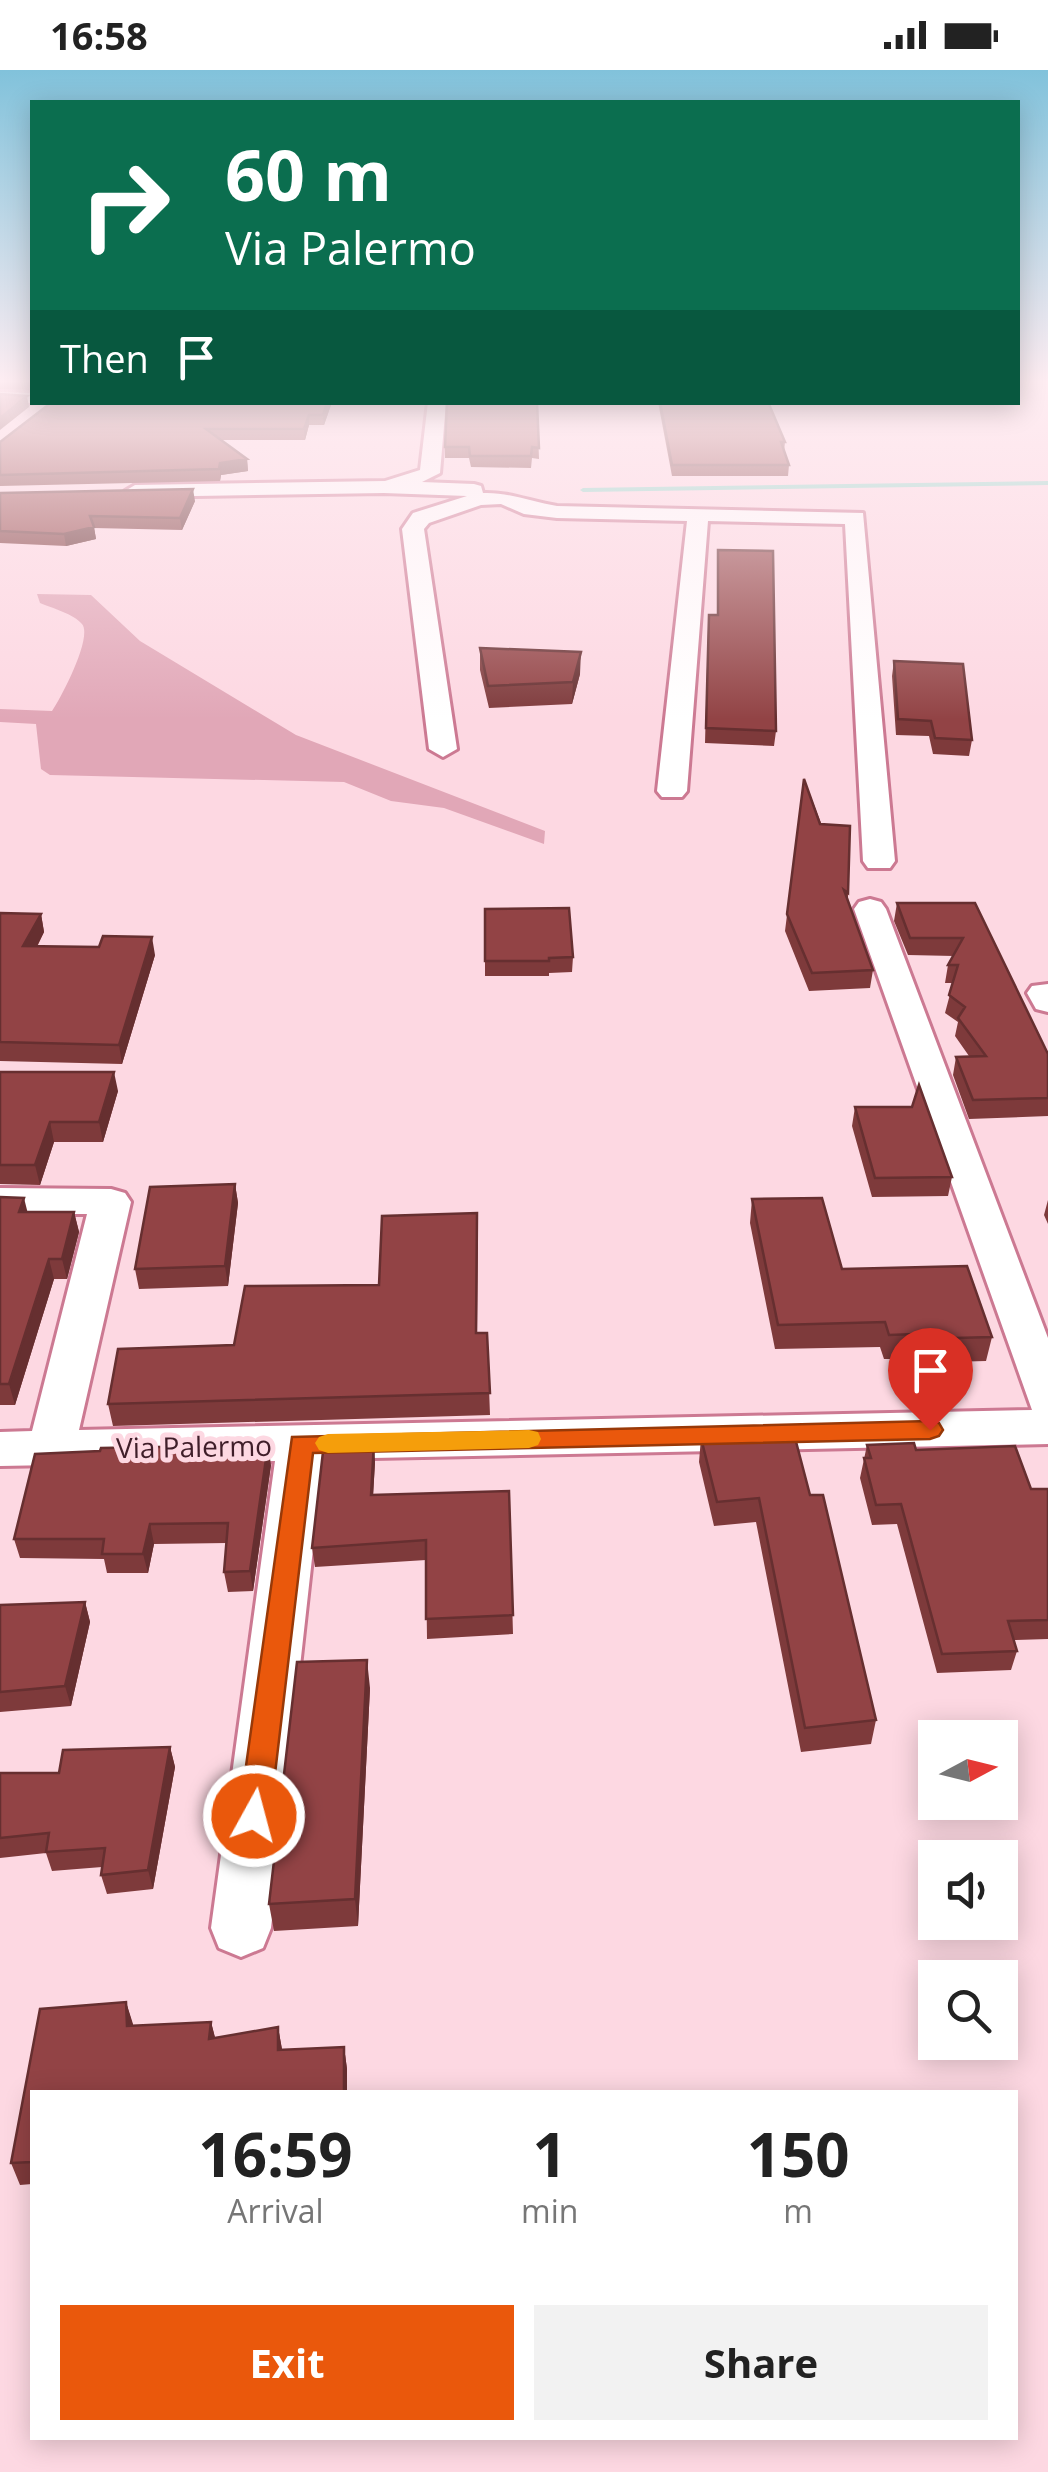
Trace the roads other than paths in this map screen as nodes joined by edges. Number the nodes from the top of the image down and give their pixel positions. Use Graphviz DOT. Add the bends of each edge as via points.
graph roads {
  1 [pos="486,494"];
  2 [pos="504,498"];
  3 [pos="538,500"];
  4 [pos="698,515"];
  5 [pos="444,749"];
  6 [pos="672,791"];
  7 [pos="879,862"];
  8 [pos="870,908"];
  9 [pos="0,1200"];
  10 [pos="1048,1399"];
  11 [pos="1048,1427"];
  12 [pos="301,1444"];
  13 [pos="51,1448"];
  14 [pos="0,1449"];
  15 [pos="240,1928"];
  1 -- 2 [label="street"];
  2 -- 3 [label="street"];
  2 -- 4 [label="street" via="557,512"];
  2 -- 5 [label="street" via="444,508 413,528"];
  4 -- 6 [label="street"];
  4 -- 7 [label="street" via="855,518"];
  8 -- 10 [label="street"];
  9 -- 13 [label="street" via="111,1202"];
  11 -- 12 [label="street, Via Palermo"];
  12 -- 13 [label="street, Via Palermo"];
  12 -- 15 [label="street"];
  13 -- 14 [label="street, Via Palermo"];
}
